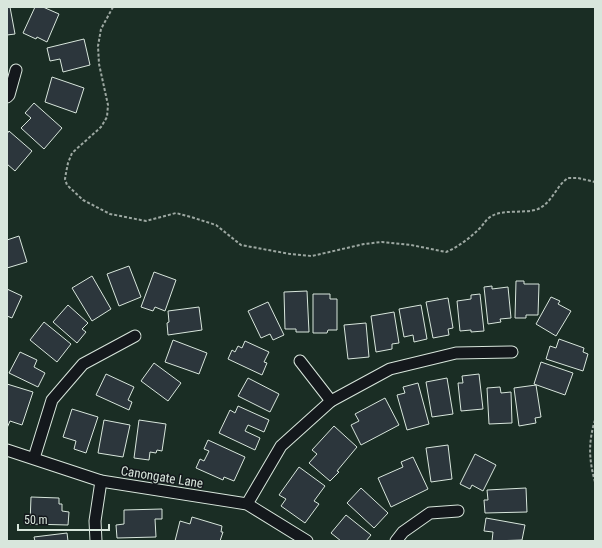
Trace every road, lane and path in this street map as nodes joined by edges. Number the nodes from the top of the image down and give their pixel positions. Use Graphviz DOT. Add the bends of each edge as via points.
graph roads {
  1 [pos="114,7"];
  2 [pos="16,70"];
  3 [pos="7,97"];
  4 [pos="595,182"];
  5 [pos="135,336"];
  6 [pos="512,352"];
  7 [pos="300,361"];
  8 [pos="331,401"];
  9 [pos="595,420"];
  10 [pos="7,450"];
  11 [pos="34,458"];
  12 [pos="101,481"];
  13 [pos="595,482"];
  14 [pos="247,504"];
  15 [pos="458,511"];
  16 [pos="96,541"];
  17 [pos="307,541"];
  18 [pos="396,541"];
  1 -- 4 [label="path" via="101,29 98,46 98,64 108,105 106,118 101,127 72,153 65,179 67,186 84,200 110,214 146,221 176,213 216,225 241,245 290,254 312,256 382,242 446,252 466,240 494,214 539,208 550,200 558,187 568,178"];
  2 -- 3 [label="street"];
  5 -- 11 [label="street" via="83,364 52,400"];
  6 -- 8 [label="street" via="456,353 390,369"];
  7 -- 8 [label="street"];
  8 -- 14 [label="street" via="281,446"];
  9 -- 13 [label="path" via="591,434 590,465"];
  10 -- 11 [label="street, Canongate Lane"];
  11 -- 12 [label="street, Canongate Lane"];
  12 -- 14 [label="street, Canongate Lane"];
  12 -- 16 [label="street" via="95,521"];
  14 -- 17 [label="street, Canongate Lane"];
  15 -- 18 [label="street" via="430,513 403,532"];
}
